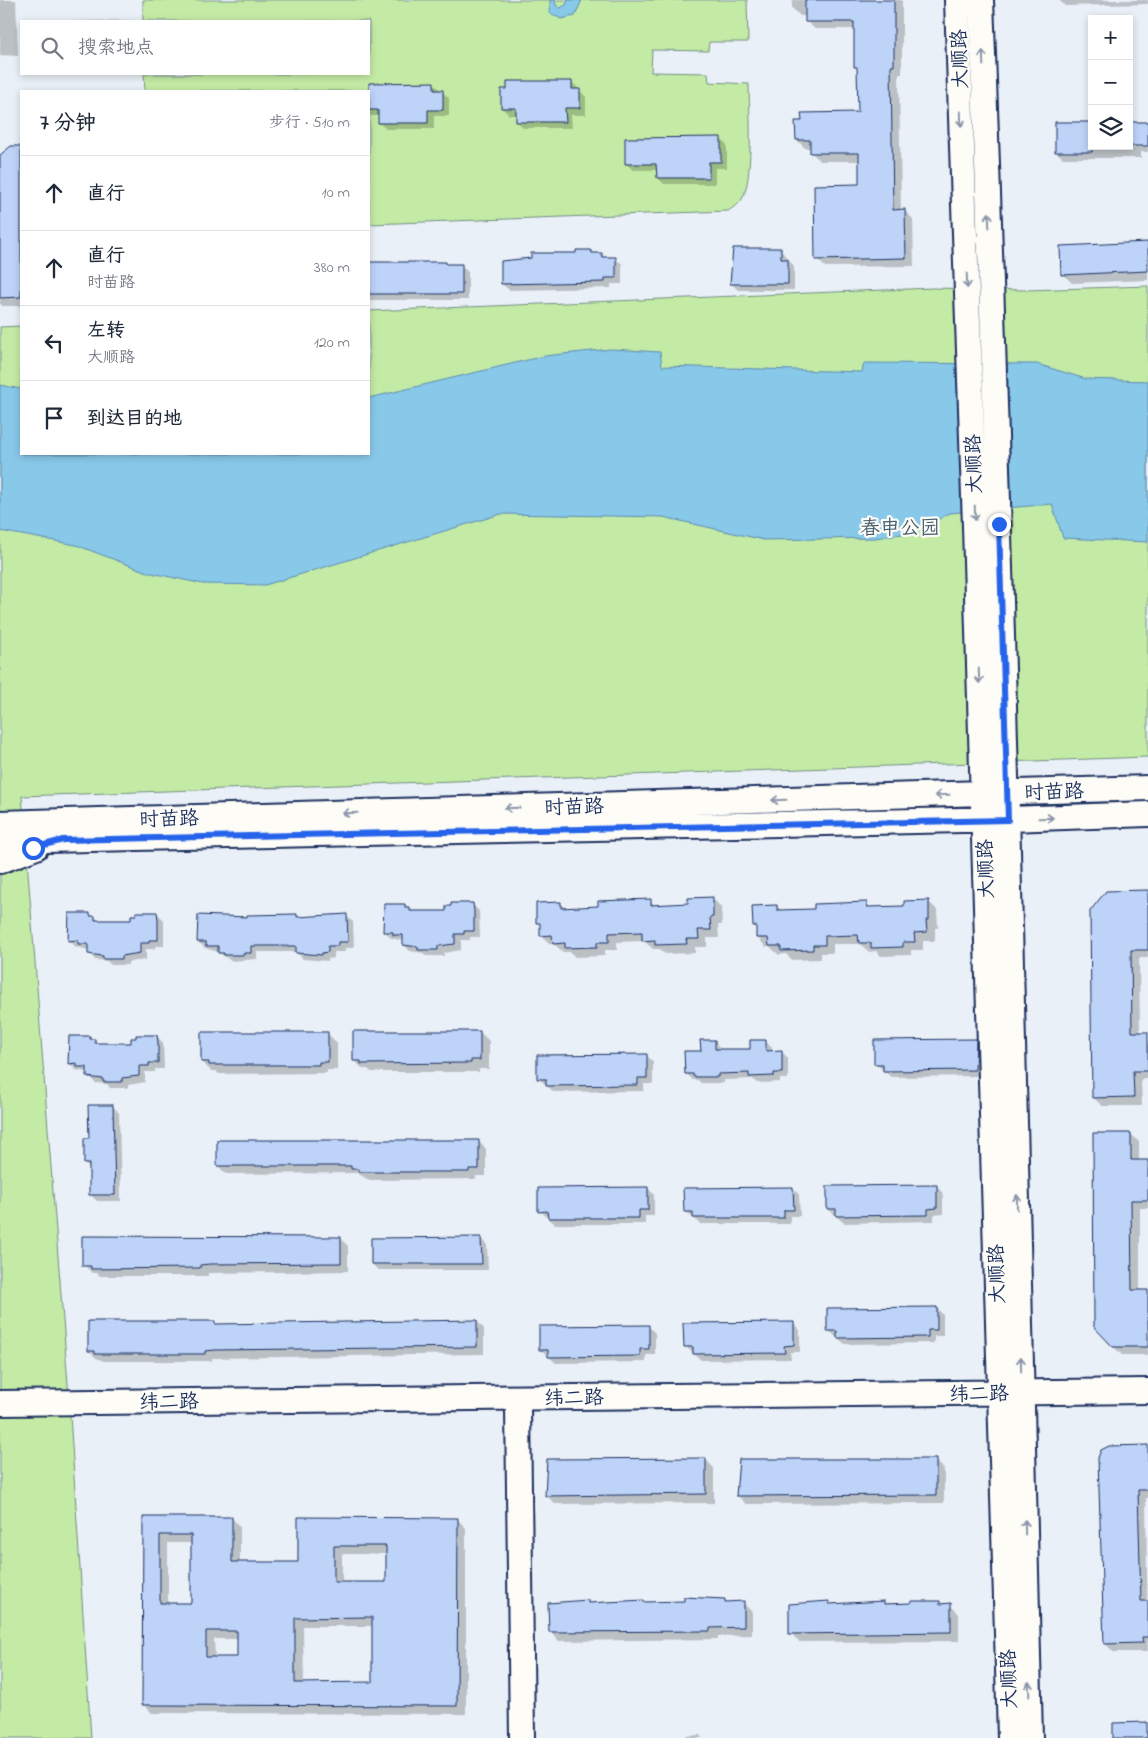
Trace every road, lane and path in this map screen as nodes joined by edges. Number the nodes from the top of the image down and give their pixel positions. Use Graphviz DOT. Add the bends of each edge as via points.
graph roads {
  1 [pos="957,0"];
  2 [pos="981,0"];
  3 [pos="1148,788"];
  4 [pos="983,793"];
  5 [pos="1007,793"];
  6 [pos="0,810"];
  7 [pos="1148,814"];
  8 [pos="1008,820"];
  9 [pos="0,823"];
  10 [pos="63,831"];
  11 [pos="0,842"];
  12 [pos="0,861"];
  13 [pos="1148,1391"];
  14 [pos="1011,1393"];
  15 [pos="0,1403"];
  16 [pos="518,1407"];
  17 [pos="522,1738"];
  18 [pos="1010,1738"];
  19 [pos="1030,1738"];
  1 -- 4 [label="street, 大顺路, one-way"];
  5 -- 2 [label="street, 大顺路, one-way"];
  3 -- 5 [label="street, 时苗路"];
  4 -- 5 [label="street, 时苗路"];
  4 -- 10 [label="street, 时苗路, one-way"];
  4 -- 14 [label="street, 大顺路"];
  5 -- 8 [label="street, 大顺路"];
  6 -- 10 [label="street"];
  8 -- 7 [label="street, 时苗路, one-way"];
  8 -- 10 [label="street, 时苗路"];
  14 -- 8 [label="street, 大顺路, one-way"];
  9 -- 10 [label="street, 时苗路"];
  10 -- 11 [label="street, 时苗路"];
  10 -- 12 [label="street"];
  13 -- 14 [label="street, 纬二路"];
  14 -- 15 [label="street, 纬二路"];
  14 -- 18 [label="street, 大顺路"];
  19 -- 14 [label="street, 大顺路, one-way"];
  16 -- 17 [label="street"];
}
